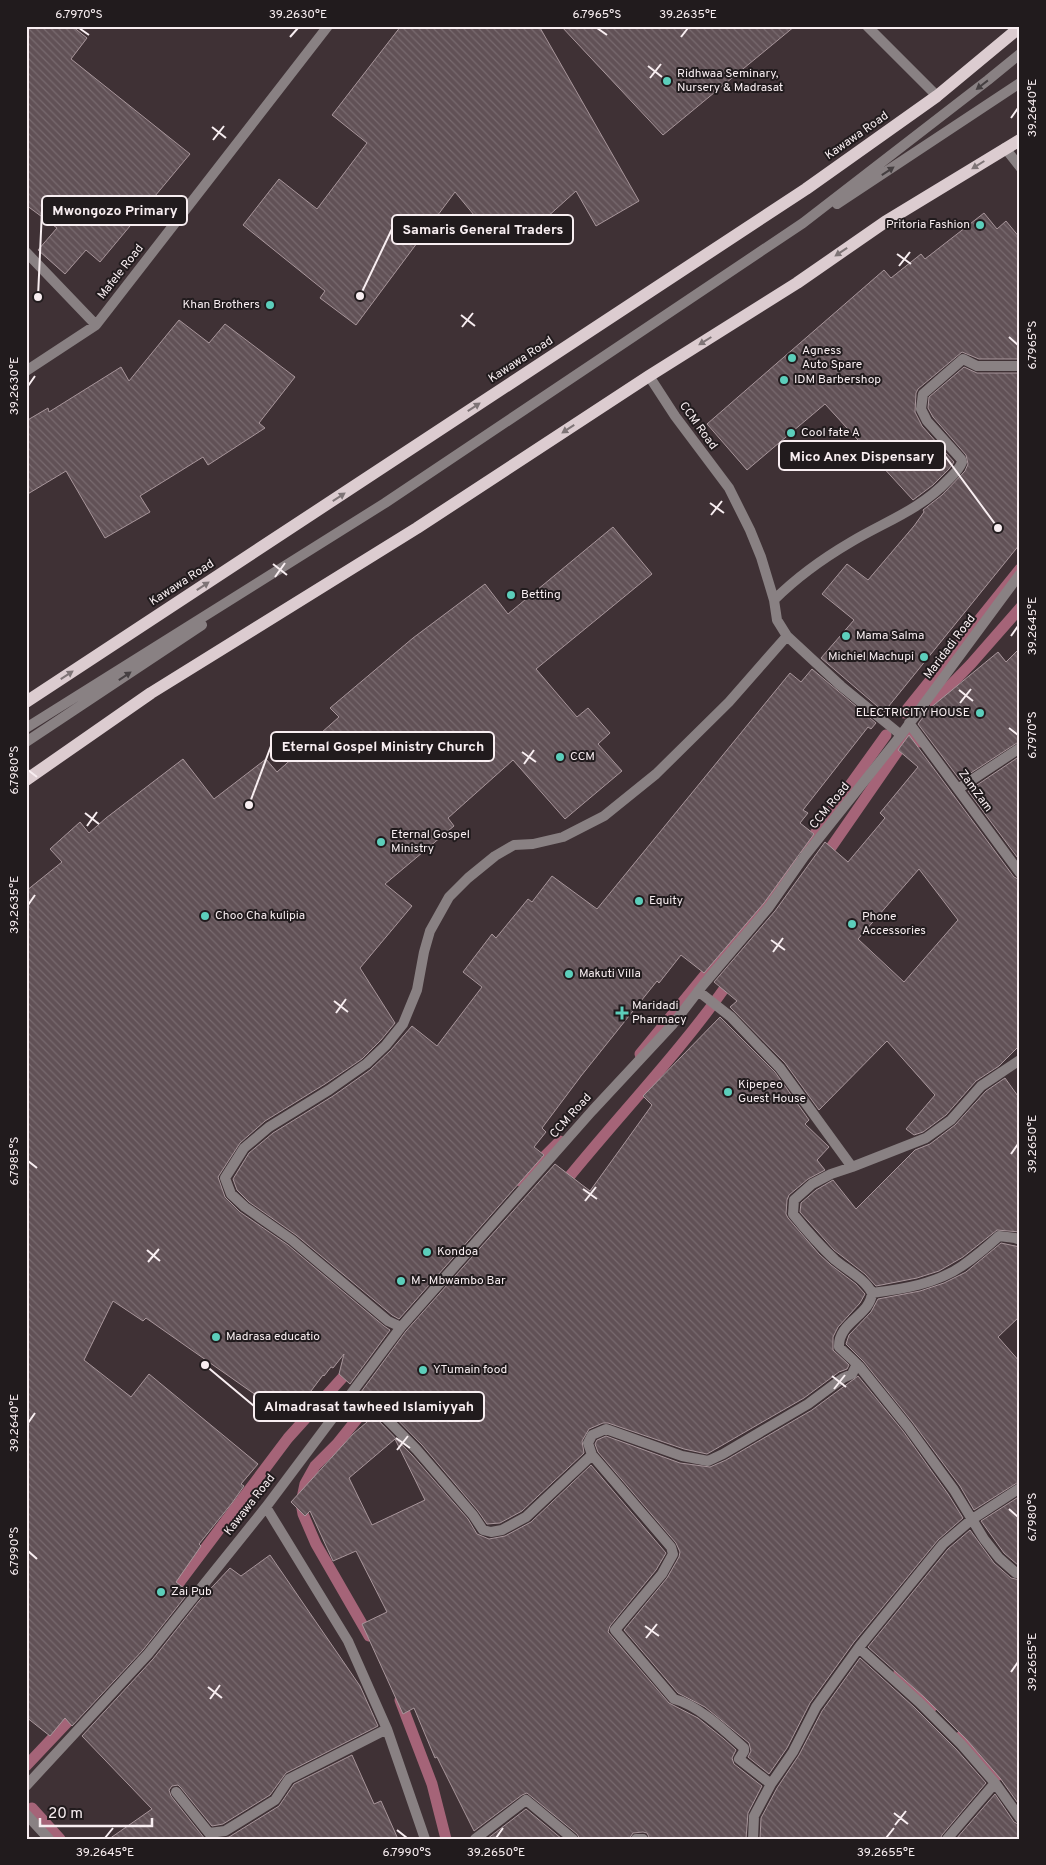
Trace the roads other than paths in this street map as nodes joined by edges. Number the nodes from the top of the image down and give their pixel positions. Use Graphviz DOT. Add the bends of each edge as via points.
graph roads {
  1 [pos="328,26"];
  2 [pos="868,26"];
  3 [pos="1020,27"];
  4 [pos="1020,54"];
  5 [pos="1020,83"];
  6 [pos="937,96"];
  7 [pos="1020,140"];
  8 [pos="1005,148"];
  9 [pos="1020,167"];
  10 [pos="26,252"];
  11 [pos="96,325"];
  12 [pos="1020,366"];
  13 [pos="26,371"];
  14 [pos="649,376"];
  15 [pos="1020,574"];
  16 [pos="774,600"];
  17 [pos="787,636"];
  18 [pos="26,702"];
  19 [pos="909,723"];
  20 [pos="26,728"];
  21 [pos="901,735"];
  22 [pos="26,742"];
  23 [pos="1020,748"];
  24 [pos="26,780"];
  25 [pos="958,789"];
  26 [pos="1020,873"];
  27 [pos="698,991"];
  28 [pos="1020,1060"];
  29 [pos="852,1167"];
  30 [pos="485,1233"];
  31 [pos="1020,1240"];
  32 [pos="872,1293"];
  33 [pos="402,1328"];
  34 [pos="857,1364"];
  35 [pos="353,1394"];
  36 [pos="592,1455"];
  37 [pos="1020,1488"];
  38 [pos="266,1507"];
  39 [pos="971,1520"];
  40 [pos="1020,1573"];
  41 [pos="859,1648"];
  42 [pos="387,1729"];
  43 [pos="995,1783"];
  44 [pos="771,1784"];
  45 [pos="26,1786"];
  46 [pos="176,1792"];
  47 [pos="26,1814"];
  48 [pos="1019,1816"];
  49 [pos="49,1839"];
  50 [pos="425,1839"];
  51 [pos="475,1839"];
  52 [pos="573,1839"];
  53 [pos="636,1839"];
  54 [pos="644,1839"];
  55 [pos="753,1839"];
  56 [pos="947,1839"];
  1 -- 11 [label="street, Mafele Road"];
  2 -- 6 [label="street"];
  3 -- 6 [label="main road, Kawawa Road"];
  4 -- 20 [label="street, one-way" via="803,223 385,503"];
  22 -- 5 [label="street, one-way"];
  18 -- 6 [label="main road, Kawawa Road, one-way" via="806,190"];
  7 -- 8 [label="main road"];
  8 -- 9 [label="street"];
  8 -- 14 [label="main road, one-way"];
  10 -- 11 [label="street"];
  11 -- 13 [label="street, Mafele Road"];
  12 -- 16 [label="street" via="976,366 964,359 923,394 921,409 961,459 959,468 918,507 816,564"];
  14 -- 16 [label="street, CCM Road" via="729,488 750,530"];
  14 -- 24 [label="main road, one-way" via="417,528 151,693"];
  15 -- 19 [label="street, Maridadi Road"];
  16 -- 17 [label="street, CCM Road" via="777,620"];
  17 -- 21 [label="street, CCM Road"];
  17 -- 33 [label="street" via="729,702 656,774 604,816 563,837 514,845 468,878 449,897 430,931 417,990 404,1024 366,1064 244,1148 225,1178 231,1194 245,1206 292,1240 388,1321"];
  19 -- 21 [label="street, Maridadi Road"];
  19 -- 25 [label="street, ZamZam"];
  21 -- 27 [label="street, CCM Road" via="769,906"];
  23 -- 25 [label="street"];
  25 -- 26 [label="street, ZamZam"];
  27 -- 29 [label="street" via="731,1017 780,1068"];
  27 -- 30 [label="street, CCM Road" via="673,1024"];
  28 -- 29 [label="street" via="981,1086 951,1120 926,1138"];
  29 -- 32 [label="street" via="812,1184 794,1200 793,1214 818,1243"];
  30 -- 33 [label="street, Kawawa Road"];
  31 -- 32 [label="street" via="999,1236 961,1267 941,1277 914,1286"];
  32 -- 34 [label="street" via="871,1302 840,1337 839,1347"];
  33 -- 35 [label="street, Kawawa Road"];
  34 -- 36 [label="street" via="852,1374 808,1404 708,1461 682,1456 606,1429 592,1435 588,1443"];
  34 -- 39 [label="street" via="908,1427 954,1490"];
  35 -- 36 [label="street" via="377,1409 417,1450 483,1530 502,1530 526,1517"];
  35 -- 38 [label="street, Kawawa Road"];
  36 -- 44 [label="street" via="671,1547 673,1554 662,1574 615,1630 674,1699 687,1703 733,1738 744,1748 739,1759"];
  37 -- 39 [label="street"];
  38 -- 42 [label="street" via="348,1641"];
  38 -- 45 [label="street, Kawawa Road" via="148,1654"];
  39 -- 40 [label="street" via="998,1558"];
  39 -- 41 [label="street" via="933,1555"];
  41 -- 43 [label="street" via="919,1702"];
  41 -- 44 [label="street" via="816,1707 793,1752"];
  42 -- 46 [label="street" via="289,1779 275,1800 225,1831 209,1833"];
  42 -- 50 [label="street"];
  43 -- 48 [label="street"];
  43 -- 56 [label="street"];
  44 -- 55 [label="street" via="754,1816"];
  47 -- 49 [label="street"];
  51 -- 52 [label="street" via="526,1800"];
  53 -- 54 [label="street"];
}
